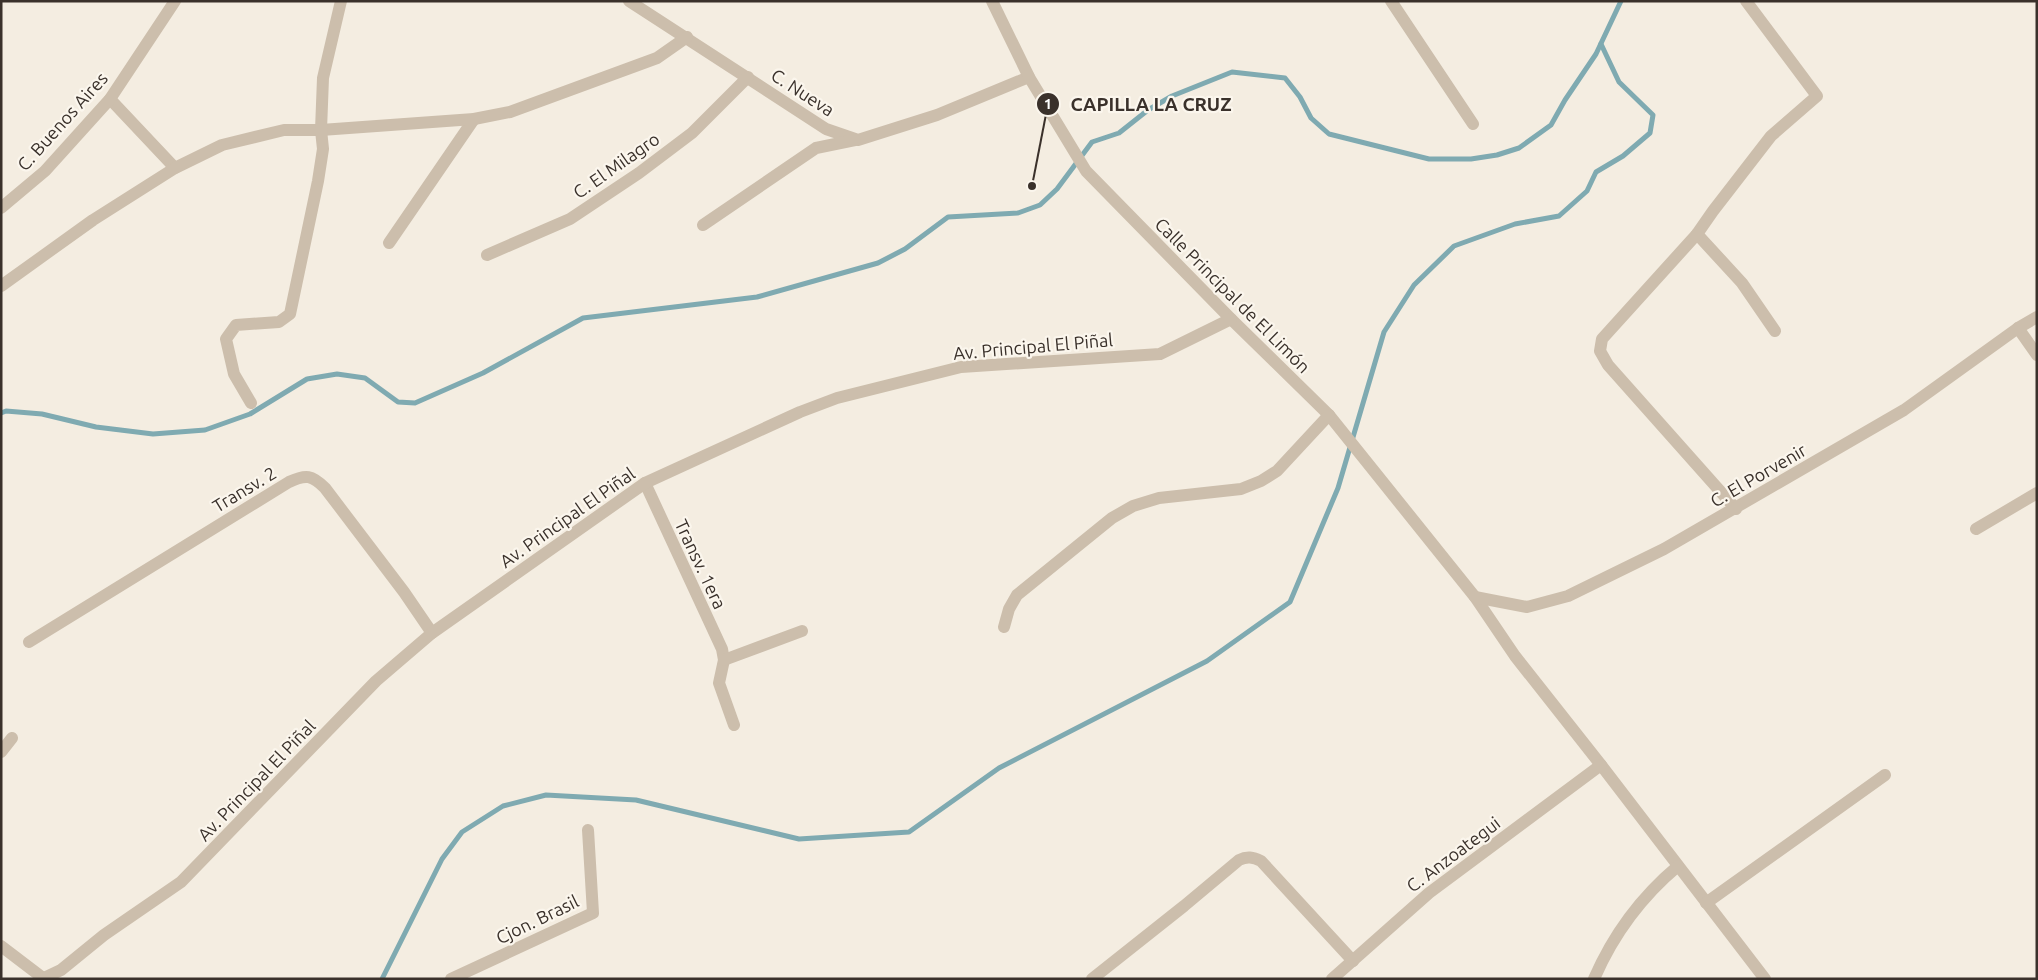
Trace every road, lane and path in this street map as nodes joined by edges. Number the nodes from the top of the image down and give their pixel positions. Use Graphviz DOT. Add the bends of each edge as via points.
graph roads {
  1 [pos="175,1"];
  2 [pos="341,1"];
  3 [pos="629,1"];
  4 [pos="992,1"];
  5 [pos="1390,1"];
  6 [pos="1746,1"];
  7 [pos="687,37"];
  8 [pos="748,77"];
  9 [pos="1029,77"];
  10 [pos="110,99"];
  11 [pos="474,118"];
  12 [pos="1473,124"];
  13 [pos="321,130"];
  14 [pos="858,140"];
  15 [pos="175,168"];
  16 [pos="1,208"];
  17 [pos="703,225"];
  18 [pos="1697,234"];
  19 [pos="389,243"];
  20 [pos="487,255"];
  21 [pos="1,286"];
  22 [pos="2037,317"];
  23 [pos="1230,320"];
  24 [pos="2018,328"];
  25 [pos="1775,330"];
  26 [pos="2037,355"];
  27 [pos="251,403"];
  28 [pos="1329,415"];
  29 [pos="645,484"];
  30 [pos="2037,493"];
  31 [pos="1736,509"];
  32 [pos="1976,529"];
  33 [pos="1475,597"];
  34 [pos="1004,627"];
  35 [pos="802,631"];
  36 [pos="432,633"];
  37 [pos="29,642"];
  38 [pos="724,660"];
  39 [pos="734,725"];
  40 [pos="12,738"];
  41 [pos="1,752"];
  42 [pos="1601,765"];
  43 [pos="1885,775"];
  44 [pos="588,830"];
  45 [pos="1678,866"];
  46 [pos="1706,902"];
  47 [pos="1,946"];
  48 [pos="1353,961"];
  49 [pos="64,974"];
  50 [pos="43,978"];
  51 [pos="451,979"];
  52 [pos="1092,979"];
  53 [pos="1332,979"];
  54 [pos="1594,979"];
  55 [pos="1765,979"];
  1 -- 10 [label="street, C. Buenos Aires"];
  2 -- 13 [label="street" via="323,78"];
  3 -- 7 [label="street, C. Nueva"];
  4 -- 9 [label="street, Calle Principal de El Limón"];
  5 -- 12 [label="street"];
  6 -- 18 [label="street" via="1817,96 1771,136"];
  7 -- 8 [label="street, C. Nueva"];
  7 -- 11 [label="street" via="657,58 620,73 510,112"];
  8 -- 14 [label="street, C. Nueva" via="826,129"];
  8 -- 20 [label="street, C. El Milagro" via="692,133 639,173 570,218"];
  9 -- 14 [label="street" via="937,115"];
  9 -- 23 [label="street, Calle Principal de El Limón" via="1086,170"];
  10 -- 15 [label="street"];
  10 -- 16 [label="street, C. Buenos Aires" via="45,172"];
  11 -- 13 [label="street"];
  11 -- 19 [label="street"];
  13 -- 15 [label="street" via="284,130 251,136 222,145"];
  13 -- 27 [label="street" via="323,150 318,181 290,314 279,322 236,325 226,339 234,374"];
  14 -- 17 [label="street" via="816,148"];
  15 -- 21 [label="street" via="93,220"];
  18 -- 25 [label="street" via="1742,283"];
  18 -- 31 [label="street" via="1602,339 1600,351 1608,365"];
  22 -- 24 [label="street, C. El Porvenir"];
  23 -- 28 [label="street, Calle Principal de El Limón"];
  23 -- 29 [label="street, Av. Principal El Piñal" via="1160,354 961,367 836,398"];
  24 -- 26 [label="street"];
  24 -- 31 [label="street, C. El Porvenir" via="1904,410"];
  28 -- 33 [label="street, Calle Principal de El Limón"];
  28 -- 34 [label="street" via="1277,471 1261,482 1241,489 1159,498 1132,506 1112,518 1017,595"];
  29 -- 36 [label="street, Av. Principal El Piñal"];
  29 -- 38 [label="street, Transv. 1era" via="722,649"];
  30 -- 32 [label="street"];
  31 -- 33 [label="street, C. El Porvenir" via="1568,596 1527,607"];
  33 -- 42 [label="street, Calle Principal de El Limón" via="1515,656"];
  35 -- 38 [label="street"];
  36 -- 37 [label="street, Transv. 2" via="325,488 316,479 301,476"];
  36 -- 49 [label="street, Av. Principal El Piñal" via="376,682 180,882 104,935"];
  38 -- 39 [label="street" via="719,683"];
  40 -- 41 [label="street"];
  42 -- 45 [label="street, Calle Principal de El Limón"];
  42 -- 48 [label="street, C. Anzoategui" via="1429,893"];
  43 -- 46 [label="street"];
  44 -- 51 [label="street, Cjon. Brasil" via="593,913"];
  45 -- 46 [label="street, Calle Principal de El Limón"];
  45 -- 54 [label="street" via="1635,910"];
  46 -- 55 [label="street, Calle Principal de El Limón"];
  47 -- 50 [label="street"];
  48 -- 52 [label="street" via="1261,861 1247,857 1239,860"];
  48 -- 53 [label="street, C. Anzoategui"];
  49 -- 50 [label="street, Av. Principal El Piñal"];
}
